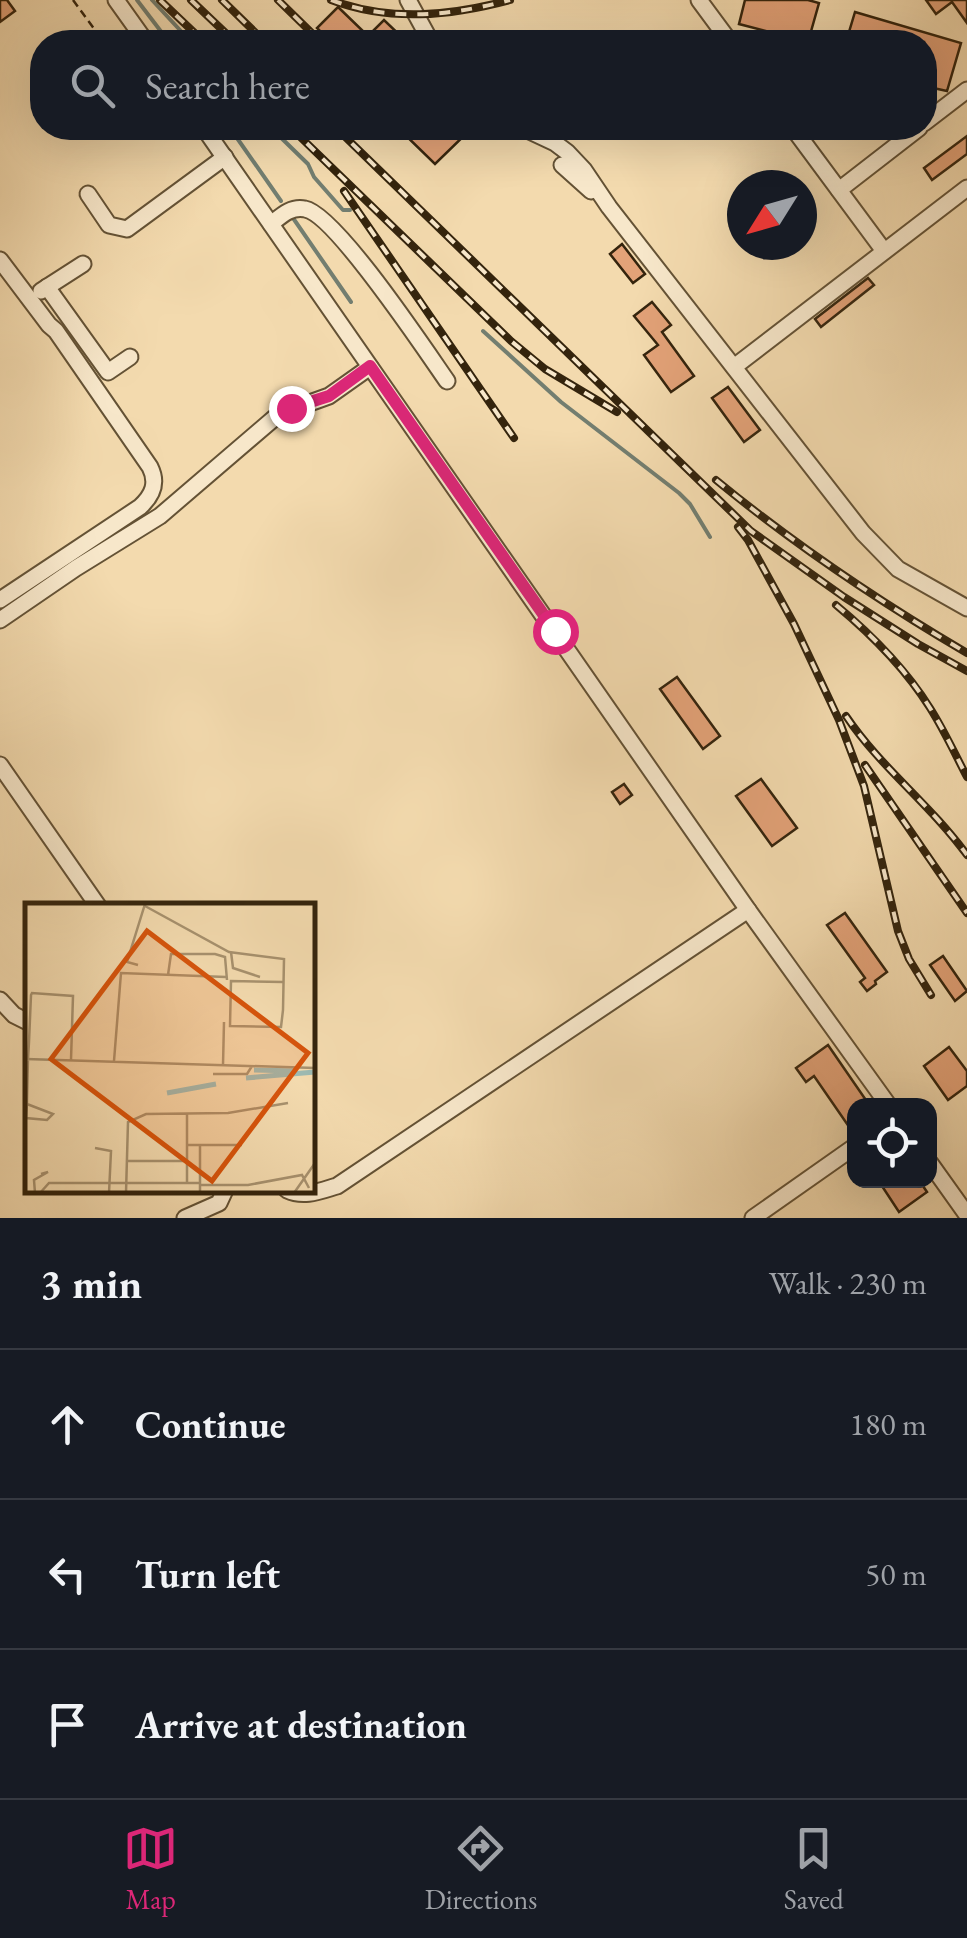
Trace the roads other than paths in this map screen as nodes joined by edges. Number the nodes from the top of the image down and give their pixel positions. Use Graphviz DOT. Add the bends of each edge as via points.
graph roads {
  1 [pos="116,0"];
  2 [pos="408,0"];
  3 [pos="699,0"];
  4 [pos="137,30"];
  5 [pos="424,30"];
  6 [pos="721,30"];
  7 [pos="967,90"];
  8 [pos="937,114"];
  9 [pos="212,140"];
  10 [pos="550,140"];
  11 [pos="802,140"];
  12 [pos="904,140"];
  13 [pos="224,157"];
  14 [pos="562,165"];
  15 [pos="840,190"];
  16 [pos="966,191"];
  17 [pos="88,194"];
  18 [pos="610,207"];
  19 [pos="271,224"];
  20 [pos="884,251"];
  21 [pos="0,260"];
  22 [pos="83,264"];
  23 [pos="47,287"];
  24 [pos="29,298"];
  25 [pos="130,356"];
  26 [pos="370,366"];
  27 [pos="734,367"];
  28 [pos="447,381"];
  29 [pos="0,600"];
  30 [pos="967,608"];
  31 [pos="0,620"];
  32 [pos="0,765"];
  33 [pos="96,903"];
  34 [pos="748,910"];
  35 [pos="0,1000"];
  36 [pos="25,1020"];
  37 [pos="883,1098"];
  38 [pos="847,1152"];
  39 [pos="937,1172"];
  40 [pos="315,1192"];
  41 [pos="223,1193"];
  42 [pos="967,1215"];
  43 [pos="185,1218"];
  44 [pos="753,1218"];
  1 -- 4 [label="lane"];
  2 -- 5 [label="lane"];
  3 -- 6 [label="lane"];
  7 -- 8 [label="lane"];
  9 -- 13 [label="lane"];
  10 -- 18 [label="lane" via="584,170"];
  11 -- 15 [label="lane"];
  12 -- 15 [label="lane"];
  13 -- 17 [label="lane" via="127,229 109,225"];
  13 -- 19 [label="lane"];
  14 -- 18 [label="lane"];
  15 -- 20 [label="lane"];
  16 -- 20 [label="lane"];
  18 -- 27 [label="lane"];
  19 -- 26 [label="lane"];
  19 -- 28 [label="lane" via="301,208 323,219"];
  20 -- 27 [label="lane"];
  21 -- 24 [label="lane"];
  22 -- 23 [label="lane"];
  23 -- 24 [label="lane"];
  23 -- 25 [label="lane" via="108,372"];
  24 -- 29 [label="lane" via="150,467 154,486 140,507"];
  26 -- 31 [label="lane" via="329,396 280,414 160,516"];
  26 -- 34 [label="lane"];
  27 -- 30 [label="lane" via="886,559"];
  32 -- 33 [label="lane"];
  34 -- 37 [label="lane"];
  34 -- 40 [label="lane" via="337,1186"];
  35 -- 36 [label="lane"];
  38 -- 44 [label="lane"];
  39 -- 42 [label="lane"];
  41 -- 43 [label="lane" via="219,1203"];
}
